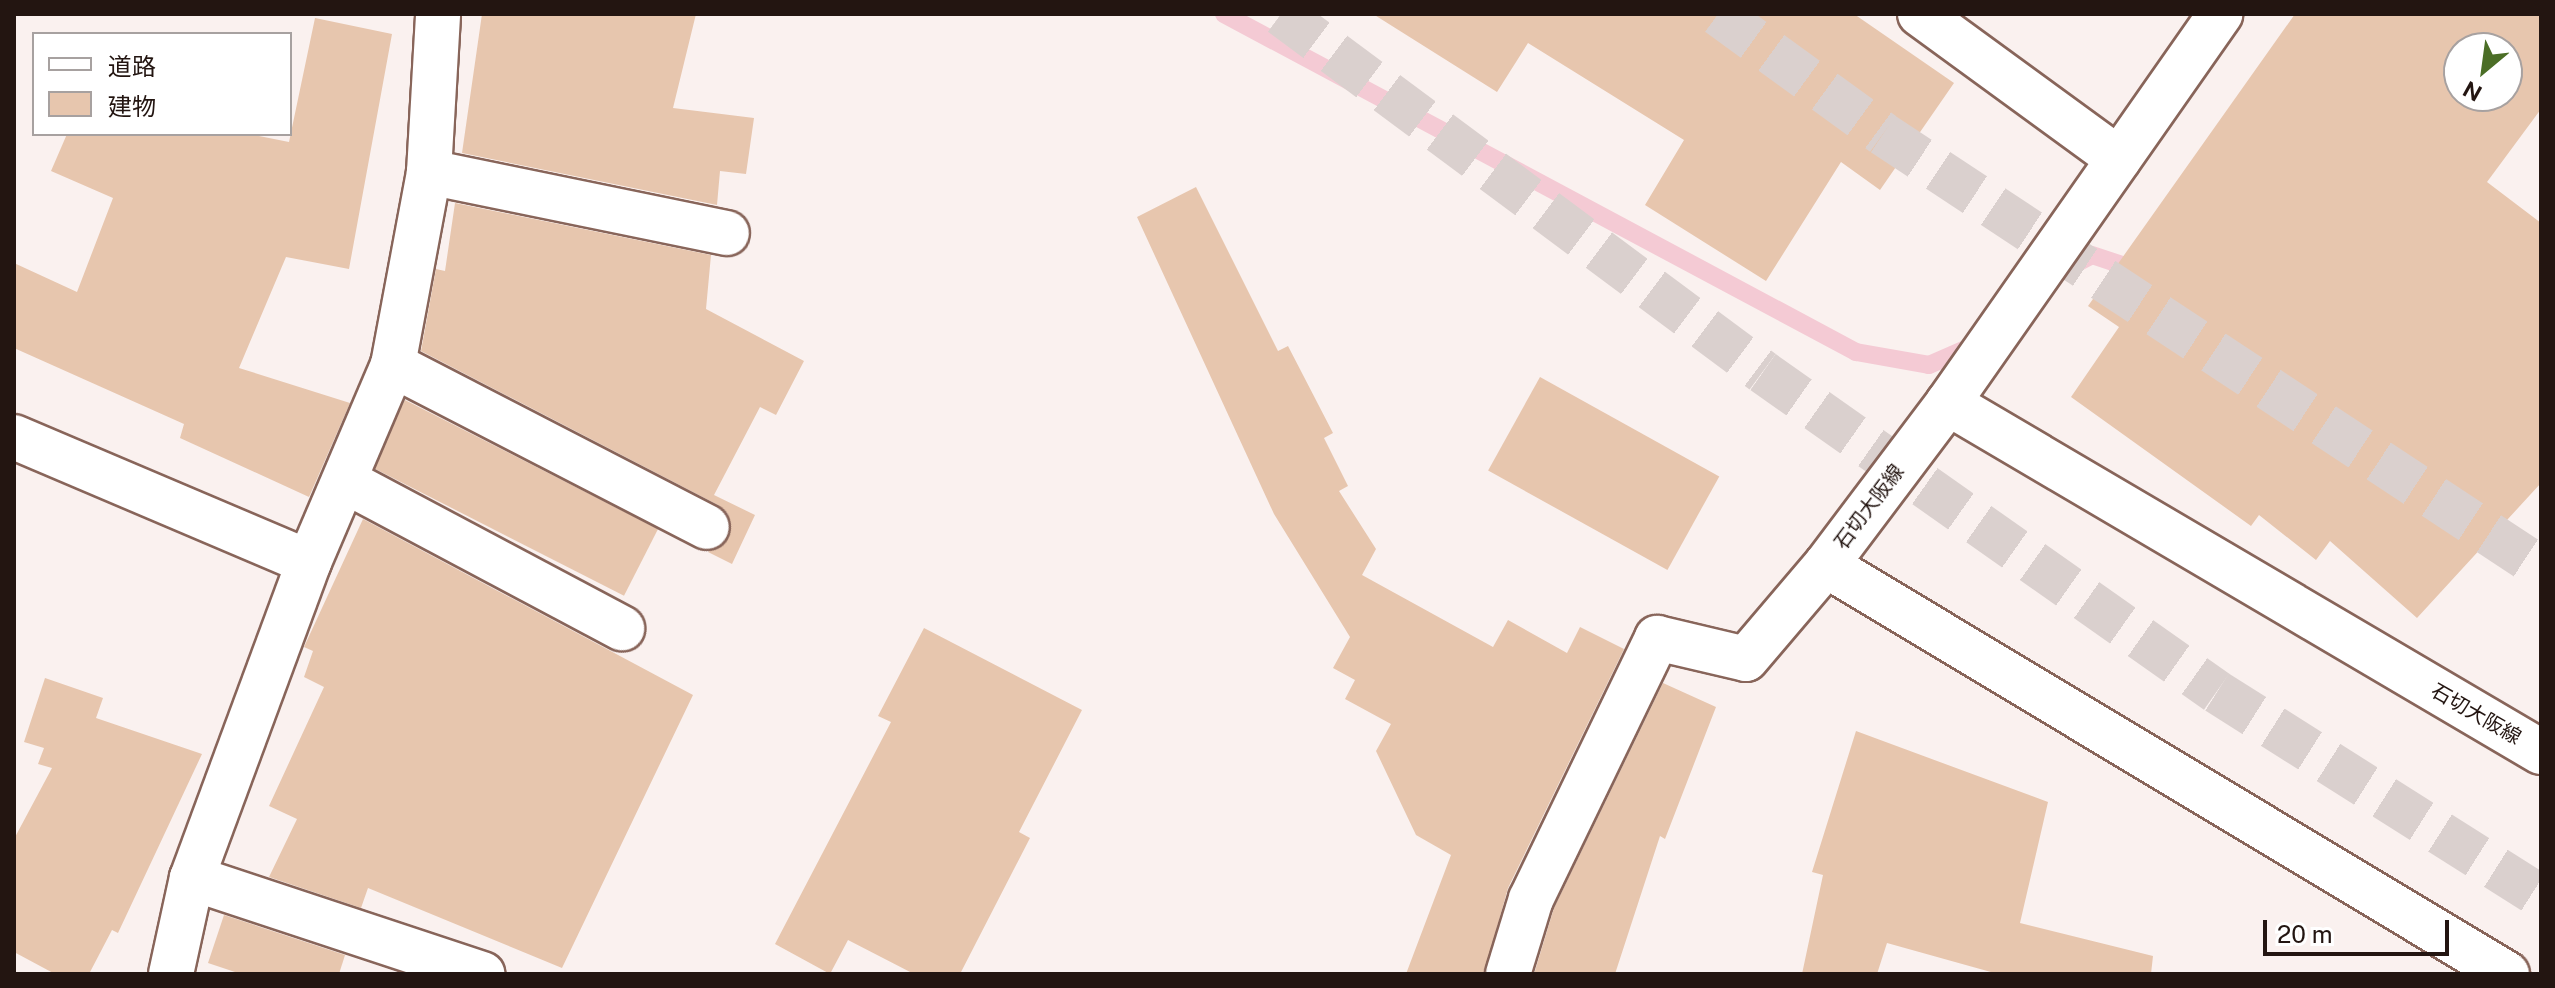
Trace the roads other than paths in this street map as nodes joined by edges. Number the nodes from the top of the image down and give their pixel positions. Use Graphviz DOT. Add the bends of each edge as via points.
graph roads {
  1 [pos="438,14"];
  2 [pos="1920,14"];
  3 [pos="2220,14"];
  4 [pos="2119,159"];
  5 [pos="429,172"];
  6 [pos="727,233"];
  7 [pos="393,365"];
  8 [pos="1948,403"];
  9 [pos="14,437"];
  10 [pos="345,481"];
  11 [pos="707,527"];
  12 [pos="309,562"];
  13 [pos="1826,565"];
  14 [pos="622,628"];
  15 [pos="2541,752"];
  16 [pos="192,878"];
  17 [pos="171,974"];
  18 [pos="483,974"];
  19 [pos="1508,974"];
  20 [pos="2507,974"];
  1 -- 5 [label="street"];
  2 -- 4 [label="street"];
  3 -- 4 [label="street"];
  4 -- 8 [label="street"];
  5 -- 6 [label="street"];
  5 -- 7 [label="street"];
  7 -- 10 [label="street"];
  7 -- 11 [label="street"];
  8 -- 13 [label="street, 石切大阪線"];
  8 -- 15 [label="street, 石切大阪線"];
  9 -- 12 [label="street"];
  10 -- 12 [label="street"];
  10 -- 14 [label="street"];
  12 -- 16 [label="street"];
  13 -- 19 [label="street" via="1746,659 1657,638 1531,899"];
  13 -- 20 [label="street, 石切大阪線"];
  16 -- 17 [label="street"];
  16 -- 18 [label="street"];
}
